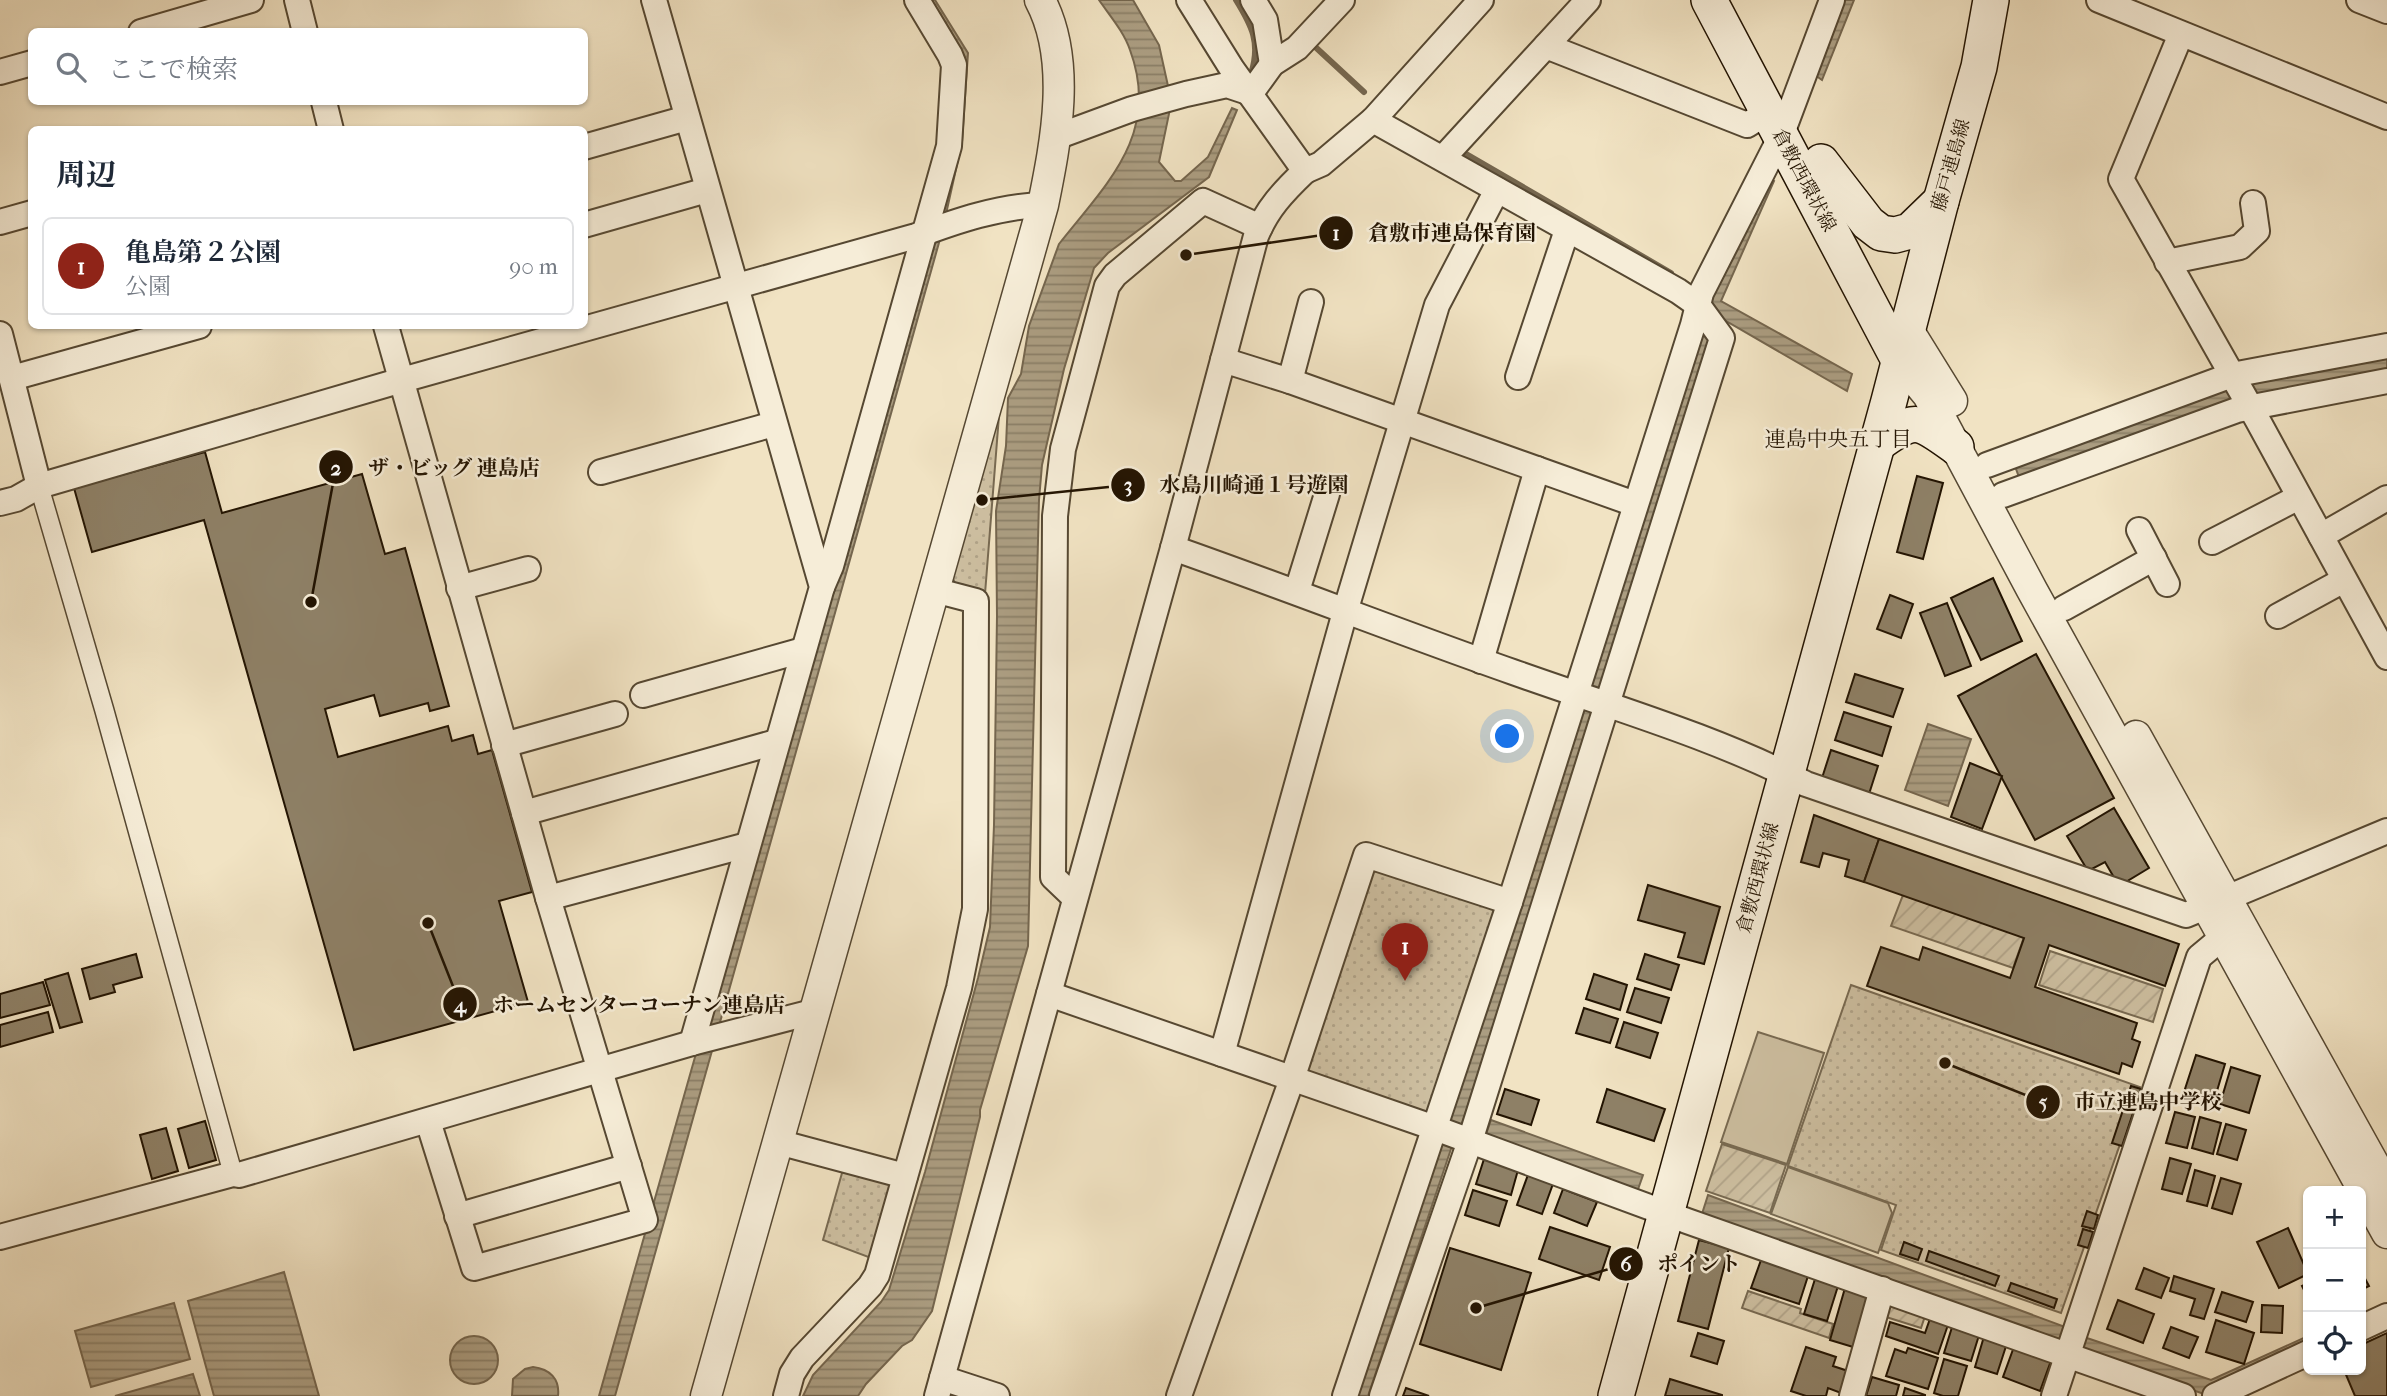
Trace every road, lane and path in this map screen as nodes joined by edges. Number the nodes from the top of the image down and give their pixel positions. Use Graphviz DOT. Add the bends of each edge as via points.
graph roads {
  1 [pos="251,0"];
  2 [pos="297,0"];
  3 [pos="654,0"];
  4 [pos="917,0"];
  5 [pos="1040,0"];
  6 [pos="1189,0"];
  7 [pos="1253,0"];
  8 [pos="1342,0"];
  9 [pos="1481,0"];
  10 [pos="1587,0"];
  11 [pos="1709,0"];
  12 [pos="1734,0"];
  13 [pos="1832,0"];
  14 [pos="1991,0"];
  15 [pos="2099,0"];
  16 [pos="2359,0"];
  17 [pos="2387,11"];
  18 [pos="155,28"];
  19 [pos="304,28"];
  20 [pos="2181,34"];
  21 [pos="1546,46"];
  22 [pos="28,64"];
  23 [pos="1272,64"];
  24 [pos="0,72"];
  25 [pos="1251,93"];
  26 [pos="325,105"];
  27 [pos="2387,117"];
  28 [pos="687,118"];
  29 [pos="1780,119"];
  30 [pos="1373,120"];
  31 [pos="330,126"];
  32 [pos="1056,137"];
  33 [pos="588,146"];
  34 [pos="1443,158"];
  35 [pos="1821,162"];
  36 [pos="1305,171"];
  37 [pos="707,190"];
  38 [pos="1497,190"];
  39 [pos="1941,201"];
  40 [pos="2253,203"];
  41 [pos="1043,205"];
  42 [pos="28,218"];
  43 [pos="0,222"];
  44 [pos="588,224"];
  45 [pos="1260,227"];
  46 [pos="933,229"];
  47 [pos="1567,230"];
  48 [pos="2167,262"];
  49 [pos="734,287"];
  50 [pos="1311,302"];
  51 [pos="1705,316"];
  52 [pos="588,328"];
  53 [pos="189,329"];
  54 [pos="387,329"];
  55 [pos="584,329"];
  56 [pos="0,334"];
  57 [pos="1903,345"];
  58 [pos="2387,346"];
  59 [pos="1223,360"];
  60 [pos="1518,377"];
  61 [pos="12,378"];
  62 [pos="402,380"];
  63 [pos="1290,381"];
  64 [pos="2387,381"];
  65 [pos="2241,392"];
  66 [pos="1401,421"];
  67 [pos="774,424"];
  68 [pos="1876,445"];
  69 [pos="1956,447"];
  70 [pos="1987,464"];
  71 [pos="1537,469"];
  72 [pos="601,472"];
  73 [pos="39,486"];
  74 [pos="1327,494"];
  75 [pos="2003,495"];
  76 [pos="2299,497"];
  77 [pos="2387,498"];
  78 [pos="0,503"];
  79 [pos="1635,504"];
  80 [pos="2139,530"];
  81 [pos="2320,536"];
  82 [pos="2212,542"];
  83 [pos="1173,548"];
  84 [pos="2154,558"];
  85 [pos="528,569"];
  86 [pos="2344,580"];
  87 [pos="2167,584"];
  88 [pos="822,587"];
  89 [pos="459,588"];
  90 [pos="934,590"];
  91 [pos="1297,591"];
  92 [pos="2064,608"];
  93 [pos="1345,612"];
  94 [pos="2278,616"];
  95 [pos="2378,618"];
  96 [pos="803,650"];
  97 [pos="2387,657"];
  98 [pos="1481,661"];
  99 [pos="642,695"];
  100 [pos="1589,698"];
  101 [pos="615,714"];
  102 [pos="776,743"];
  103 [pos="504,745"];
  104 [pos="1787,774"];
  105 [pos="524,813"];
  106 [pos="2387,831"];
  107 [pos="747,845"];
  108 [pos="548,898"];
  109 [pos="1075,898"];
  110 [pos="1510,902"];
  111 [pos="2217,903"];
  112 [pos="2223,937"];
  113 [pos="1049,994"];
  114 [pos="816,1011"];
  115 [pos="702,1041"];
  116 [pos="1222,1054"];
  117 [pos="598,1071"];
  118 [pos="1292,1079"];
  119 [pos="428,1121"];
  120 [pos="1452,1134"];
  121 [pos="778,1142"];
  122 [pos="629,1166"];
  123 [pos="233,1174"];
  124 [pos="905,1176"];
  125 [pos="2387,1188"];
  126 [pos="1667,1213"];
  127 [pos="457,1216"];
  128 [pos="2387,1233"];
  129 [pos="0,1237"];
  130 [pos="1882,1289"];
  131 [pos="2387,1316"];
  132 [pos="2366,1326"];
  133 [pos="2067,1353"];
  134 [pos="2303,1355"];
  135 [pos="940,1387"];
  136 [pos="706,1396"];
  137 [pos="786,1396"];
  138 [pos="997,1396"];
  139 [pos="1179,1396"];
  140 [pos="1345,1396"];
  141 [pos="1382,1396"];
  142 [pos="1616,1396"];
  143 [pos="1852,1396"];
  144 [pos="2054,1396"];
  145 [pos="2183,1396"];
  146 [pos="2215,1396"];
  1 -- 18 [label="street"];
  2 -- 19 [label="street"];
  3 -- 28 [label="street"];
  4 -- 46 [label="street" via="954,65 948,146"];
  5 -- 32 [label="street" via="1058,50"];
  6 -- 25 [label="street"];
  7 -- 23 [label="street" via="1265,20"];
  8 -- 23 [label="street" via="1297,48"];
  9 -- 30 [label="street"];
  10 -- 21 [label="street"];
  11 -- 29 [label="main road, 倉敷西環状線"];
  12 -- 29 [label="main road, 倉敷西環状線"];
  13 -- 29 [label="street"];
  14 -- 39 [label="main road, 藤戸連島線" via="1979,67"];
  15 -- 20 [label="street"];
  16 -- 17 [label="street"];
  20 -- 27 [label="street"];
  20 -- 48 [label="street" via="2121,179"];
  21 -- 29 [label="street" via="1747,125"];
  21 -- 34 [label="street"];
  22 -- 24 [label="street"];
  23 -- 25 [label="street"];
  25 -- 32 [label="street" via="1227,85 1186,93"];
  25 -- 36 [label="street"];
  26 -- 31 [label="street"];
  28 -- 33 [label="street"];
  28 -- 37 [label="street"];
  29 -- 35 [label="main road, 倉敷西環状線"];
  29 -- 51 [label="street" via="1701,293"];
  29 -- 57 [label="main road, 倉敷西環状線"];
  30 -- 34 [label="street"];
  30 -- 36 [label="street" via="1321,164"];
  32 -- 41 [label="street"];
  34 -- 38 [label="street"];
  35 -- 39 [label="main road" via="1881,233 1910,231"];
  35 -- 57 [label="main road, 倉敷西環状線"];
  36 -- 45 [label="street" via="1276,198"];
  37 -- 44 [label="street"];
  37 -- 49 [label="street"];
  38 -- 47 [label="street"];
  38 -- 66 [label="street" via="1437,305"];
  39 -- 57 [label="main road, 藤戸連島線"];
  40 -- 48 [label="street" via="2257,231 2240,247"];
  41 -- 46 [label="street" via="1019,205"];
  41 -- 90 [label="street"];
  42 -- 43 [label="street"];
  45 -- 59 [label="street"];
  45 -- 109 [label="street" via="1203,201 1107,286 1063,449 1055,516 1053,877"];
  46 -- 49 [label="street"];
  46 -- 88 [label="street"];
  47 -- 51 [label="street" via="1678,291"];
  47 -- 60 [label="street"];
  48 -- 65 [label="street"];
  49 -- 52 [label="street"];
  49 -- 67 [label="street"];
  50 -- 63 [label="street"];
  51 -- 79 [label="street"];
  51 -- 100 [label="street" via="1721,338"];
  53 -- 61 [label="street"];
  54 -- 62 [label="street"];
  55 -- 62 [label="street"];
  56 -- 61 [label="street"];
  57 -- 68 [label="main road, 倉敷西環状線"];
  57 -- 69 [label="street"];
  57 -- 70 [label="street" via="1943,385"];
  58 -- 65 [label="street"];
  59 -- 63 [label="street"];
  59 -- 83 [label="street"];
  61 -- 73 [label="street"];
  62 -- 73 [label="street"];
  62 -- 89 [label="street"];
  63 -- 66 [label="street"];
  64 -- 65 [label="street"];
  65 -- 70 [label="street"];
  65 -- 75 [label="street" via="2237,410"];
  65 -- 76 [label="street"];
  66 -- 71 [label="street"];
  66 -- 93 [label="street"];
  67 -- 72 [label="street"];
  67 -- 88 [label="street"];
  68 -- 69 [label="main road" via="1899,428 1915,424 1925,425"];
  68 -- 104 [label="main road, 倉敷西環状線"];
  69 -- 111 [label="street" via="2039,602"];
  70 -- 75 [label="street"];
  71 -- 79 [label="street"];
  71 -- 98 [label="street"];
  73 -- 78 [label="street"];
  73 -- 123 [label="street"];
  74 -- 91 [label="street"];
  75 -- 92 [label="street"];
  76 -- 81 [label="street"];
  76 -- 82 [label="street"];
  77 -- 81 [label="street"];
  79 -- 100 [label="street"];
  80 -- 84 [label="street"];
  81 -- 86 [label="street"];
  83 -- 91 [label="street"];
  83 -- 109 [label="street"];
  84 -- 87 [label="street"];
  84 -- 92 [label="street"];
  85 -- 89 [label="street"];
  86 -- 94 [label="street"];
  86 -- 95 [label="street"];
  88 -- 96 [label="street"];
  89 -- 103 [label="street"];
  90 -- 114 [label="street"];
  90 -- 124 [label="street" via="976,601 975,909 959,988"];
  91 -- 93 [label="street"];
  92 -- 111 [label="street"];
  93 -- 98 [label="street"];
  93 -- 116 [label="street"];
  95 -- 97 [label="street"];
  96 -- 99 [label="street"];
  96 -- 102 [label="street"];
  98 -- 100 [label="street"];
  100 -- 104 [label="street"];
  100 -- 110 [label="street"];
  100 -- 120 [label="street"];
  101 -- 103 [label="street"];
  102 -- 105 [label="street"];
  102 -- 107 [label="street"];
  103 -- 105 [label="street"];
  104 -- 111 [label="street" via="2186,915"];
  104 -- 126 [label="main road, 倉敷西環状線"];
  105 -- 108 [label="street"];
  106 -- 111 [label="street"];
  107 -- 108 [label="street"];
  107 -- 115 [label="street"];
  108 -- 117 [label="street"];
  109 -- 113 [label="street"];
  110 -- 118 [label="street" via="1366,855"];
  110 -- 120 [label="street"];
  111 -- 112 [label="street"];
  111 -- 125 [label="street"];
  112 -- 128 [label="street"];
  112 -- 133 [label="street" via="2199,957"];
  113 -- 116 [label="street"];
  113 -- 135 [label="street"];
  114 -- 115 [label="street"];
  114 -- 121 [label="street"];
  115 -- 117 [label="street"];
  116 -- 118 [label="street"];
  117 -- 119 [label="street"];
  117 -- 122 [label="street"];
  118 -- 120 [label="street"];
  118 -- 139 [label="street"];
  119 -- 123 [label="street"];
  119 -- 127 [label="street"];
  120 -- 126 [label="street"];
  120 -- 140 [label="street"];
  120 -- 141 [label="street"];
  121 -- 124 [label="street"];
  121 -- 136 [label="street"];
  122 -- 127 [label="street"];
  122 -- 127 [label="street" via="645,1220 474,1268"];
  123 -- 129 [label="street"];
  124 -- 137 [label="street" via="877,1275 802,1358"];
  126 -- 130 [label="street"];
  126 -- 142 [label="main road, 倉敷西環状線"];
  130 -- 133 [label="street"];
  130 -- 143 [label="street"];
  131 -- 132 [label="street"];
  133 -- 144 [label="street"];
  133 -- 145 [label="street"];
  134 -- 146 [label="street"];
  135 -- 138 [label="street"];
}
